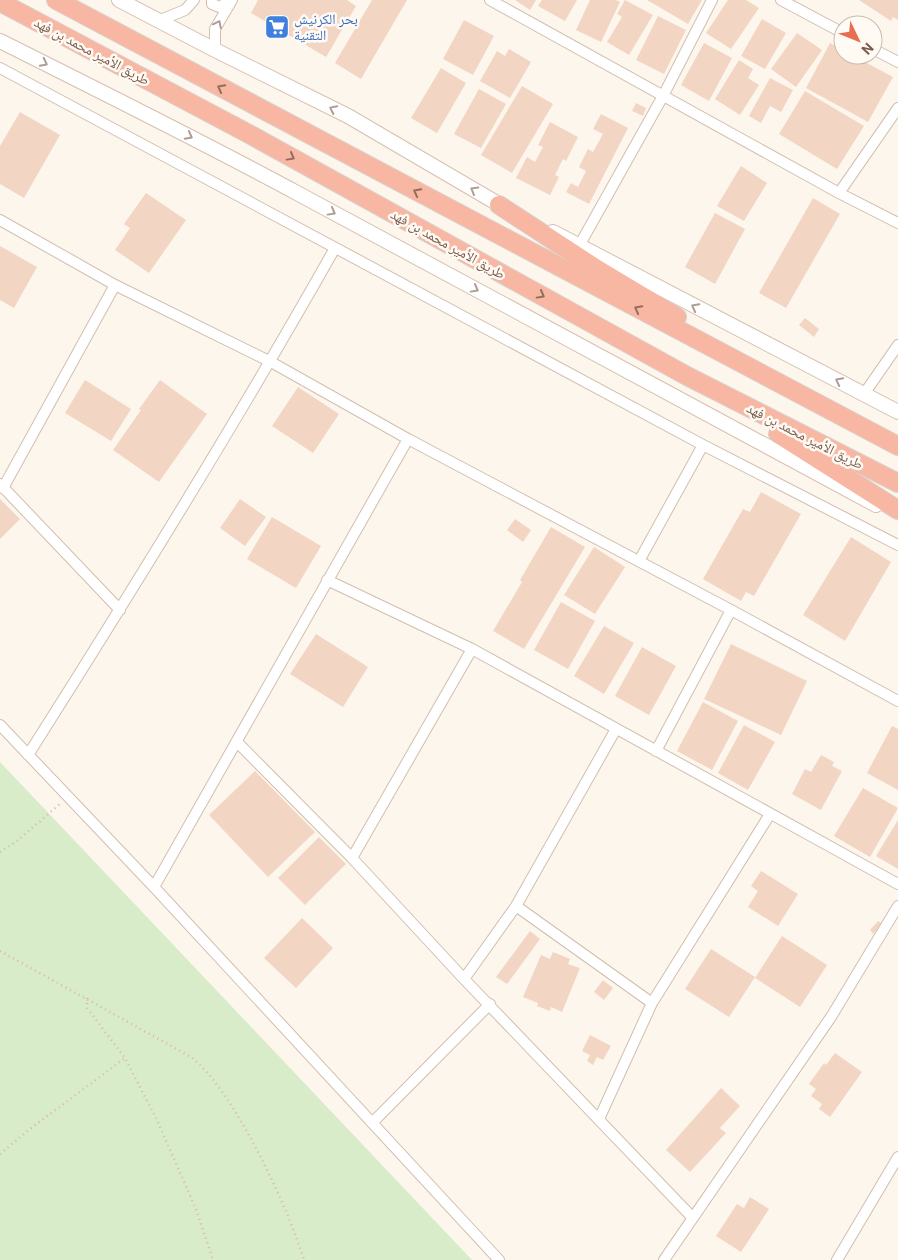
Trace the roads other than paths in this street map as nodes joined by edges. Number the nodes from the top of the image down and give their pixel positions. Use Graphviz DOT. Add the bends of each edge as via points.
graph roads {
  1 [pos="56,0"];
  2 [pos="119,0"];
  3 [pos="194,0"];
  4 [pos="212,0"];
  5 [pos="231,0"];
  6 [pos="490,0"];
  7 [pos="712,0"];
  8 [pos="781,0"];
  9 [pos="0,2"];
  10 [pos="158,21"];
  11 [pos="833,28"];
  12 [pos="0,41"];
  13 [pos="215,50"];
  14 [pos="883,54"];
  15 [pos="898,62"];
  16 [pos="0,68"];
  17 [pos="663,96"];
  18 [pos="898,108"];
  19 [pos="840,193"];
  20 [pos="499,205"];
  21 [pos="0,220"];
  22 [pos="898,223"];
  23 [pos="579,246"];
  24 [pos="335,248"];
  25 [pos="115,285"];
  26 [pos="898,345"];
  27 [pos="270,362"];
  28 [pos="687,376"];
  29 [pos="864,394"];
  30 [pos="833,412"];
  31 [pos="898,412"];
  32 [pos="408,439"];
  33 [pos="703,444"];
  34 [pos="898,446"];
  35 [pos="898,484"];
  36 [pos="2,486"];
  37 [pos="898,510"];
  38 [pos="898,516"];
  39 [pos="898,545"];
  40 [pos="639,561"];
  41 [pos="327,580"];
  42 [pos="120,610"];
  43 [pos="731,610"];
  44 [pos="472,649"];
  45 [pos="898,701"];
  46 [pos="0,726"];
  47 [pos="616,728"];
  48 [pos="237,742"];
  49 [pos="656,751"];
  50 [pos="28,755"];
  51 [pos="770,814"];
  52 [pos="352,858"];
  53 [pos="898,884"];
  54 [pos="154,887"];
  55 [pos="516,906"];
  56 [pos="898,906"];
  57 [pos="464,979"];
  58 [pos="652,1003"];
  59 [pos="490,1004"];
  60 [pos="599,1119"];
  61 [pos="372,1124"];
  62 [pos="898,1157"];
  63 [pos="693,1218"];
  64 [pos="499,1260"];
  65 [pos="664,1260"];
  66 [pos="836,1260"];
  30 -- 1 [label="highway, طريق الأمير محمد بن فهد, one-way"];
  2 -- 10 [label="main road"];
  3 -- 10 [label="street" via="185,10"];
  4 -- 5 [label="street" via="212,4 219,7"];
  13 -- 5 [label="street, one-way" via="215,29"];
  6 -- 17 [label="street"];
  7 -- 17 [label="street"];
  8 -- 11 [label="street"];
  9 -- 28 [label="highway, طريق الأمير محمد بن فهد, one-way" via="249,134"];
  10 -- 13 [label="main road"];
  12 -- 38 [label="main road, one-way" via="297,192"];
  20 -- 13 [label="main road, one-way" via="348,116"];
  14 -- 15 [label="street"];
  16 -- 24 [label="street"];
  17 -- 19 [label="street"];
  17 -- 23 [label="street"];
  18 -- 19 [label="street"];
  19 -- 22 [label="street"];
  20 -- 23 [label="main road"];
  20 -- 30 [label="highway" via="597,269"];
  21 -- 25 [label="street"];
  29 -- 23 [label="main road, one-way"];
  24 -- 27 [label="street"];
  24 -- 33 [label="street"];
  25 -- 27 [label="street"];
  25 -- 36 [label="street"];
  26 -- 29 [label="street"];
  27 -- 32 [label="street"];
  27 -- 42 [label="street"];
  28 -- 35 [label="highway, طريق الأمير محمد بن فهد"];
  28 -- 37 [label="highway"];
  29 -- 31 [label="main road"];
  30 -- 34 [label="highway, طريق الأمير محمد بن فهد"];
  32 -- 40 [label="street"];
  32 -- 41 [label="street"];
  33 -- 39 [label="street"];
  33 -- 40 [label="street"];
  36 -- 42 [label="street"];
  40 -- 43 [label="street"];
  41 -- 44 [label="street"];
  41 -- 48 [label="street"];
  42 -- 50 [label="street"];
  43 -- 45 [label="street"];
  43 -- 49 [label="street"];
  44 -- 47 [label="street"];
  44 -- 52 [label="street"];
  46 -- 50 [label="street"];
  47 -- 49 [label="street"];
  47 -- 55 [label="street"];
  48 -- 52 [label="street"];
  48 -- 54 [label="street"];
  49 -- 51 [label="street"];
  50 -- 54 [label="street"];
  51 -- 53 [label="street"];
  51 -- 58 [label="street"];
  52 -- 57 [label="street"];
  54 -- 61 [label="street"];
  55 -- 57 [label="street"];
  55 -- 58 [label="street"];
  56 -- 63 [label="street" via="831,1017"];
  57 -- 59 [label="street"];
  58 -- 60 [label="street"];
  59 -- 60 [label="street"];
  59 -- 61 [label="street"];
  60 -- 63 [label="street"];
  61 -- 64 [label="street"];
  62 -- 66 [label="street"];
  63 -- 65 [label="street"];
}
